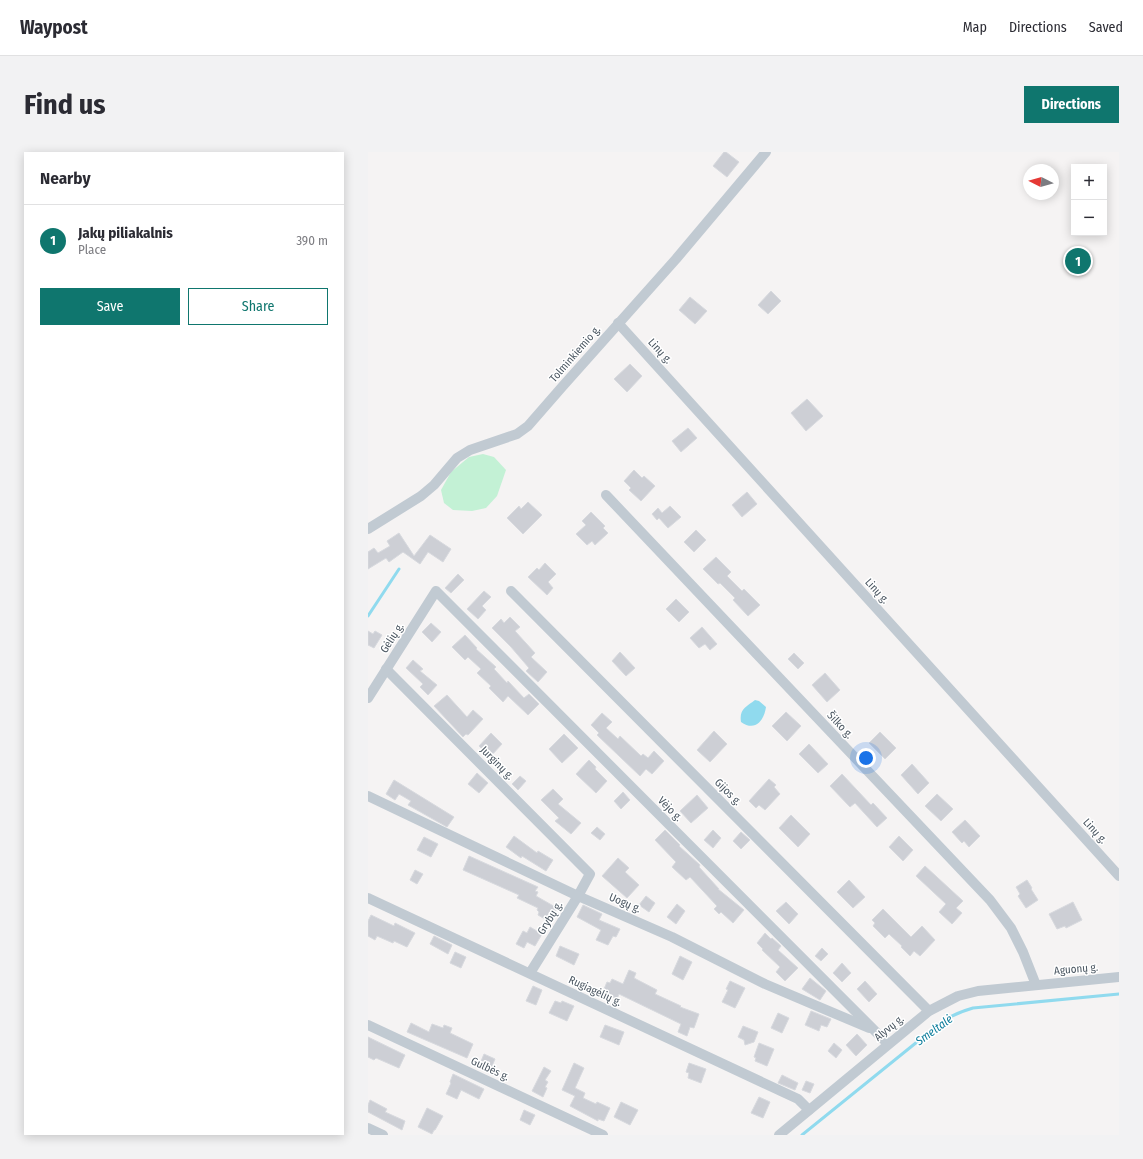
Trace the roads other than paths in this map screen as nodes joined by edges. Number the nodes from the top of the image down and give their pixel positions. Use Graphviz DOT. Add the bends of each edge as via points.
graph roads {
  1 [pos="766,152"];
  2 [pos="618,323"];
  3 [pos="606,495"];
  4 [pos="368,529"];
  5 [pos="436,591"];
  6 [pos="511,591"];
  7 [pos="386,669"];
  8 [pos="368,698"];
  9 [pos="368,796"];
  10 [pos="590,874"];
  11 [pos="1119,876"];
  12 [pos="578,896"];
  13 [pos="368,898"];
  14 [pos="530,973"];
  15 [pos="1119,977"];
  16 [pos="1036,985"];
  17 [pos="929,1011"];
  18 [pos="368,1024"];
  19 [pos="873,1030"];
  20 [pos="888,1044"];
  21 [pos="809,1110"];
  22 [pos="368,1128"];
  23 [pos="383,1135"];
  24 [pos="603,1135"];
  25 [pos="779,1135"];
  1 -- 2 [label="street, Tolminkiemio g."];
  2 -- 4 [label="street, Tolminkiemio g." via="528,426 517,434 470,450 457,458 421,496"];
  2 -- 11 [label="street, Linų g."];
  3 -- 16 [label="street, Šilko g." via="990,900 1024,952"];
  5 -- 7 [label="street, Gėlių g."];
  5 -- 19 [label="street, Vėjo g."];
  6 -- 17 [label="street, Gijos g."];
  7 -- 8 [label="street, Gėlių g."];
  7 -- 10 [label="street, Jurginų g."];
  9 -- 12 [label="street, Uogų g."];
  10 -- 12 [label="street, Grybų g."];
  12 -- 14 [label="street, Grybų g."];
  12 -- 19 [label="street, Uogų g." via="672,937 765,984"];
  13 -- 14 [label="street, Rugiagėlių g."];
  14 -- 21 [label="street, Rugiagėlių g." via="798,1099"];
  15 -- 16 [label="street, Aguonų g."];
  16 -- 17 [label="street, Alyvų g." via="978,991 958,996"];
  17 -- 20 [label="street, Alyvų g."];
  18 -- 24 [label="street, Gulbės g."];
  19 -- 20 [label="street, Vėjo g."];
  20 -- 21 [label="street, Alyvų g."];
  21 -- 25 [label="street, Alyvų g."];
  22 -- 23 [label="street"];
}
